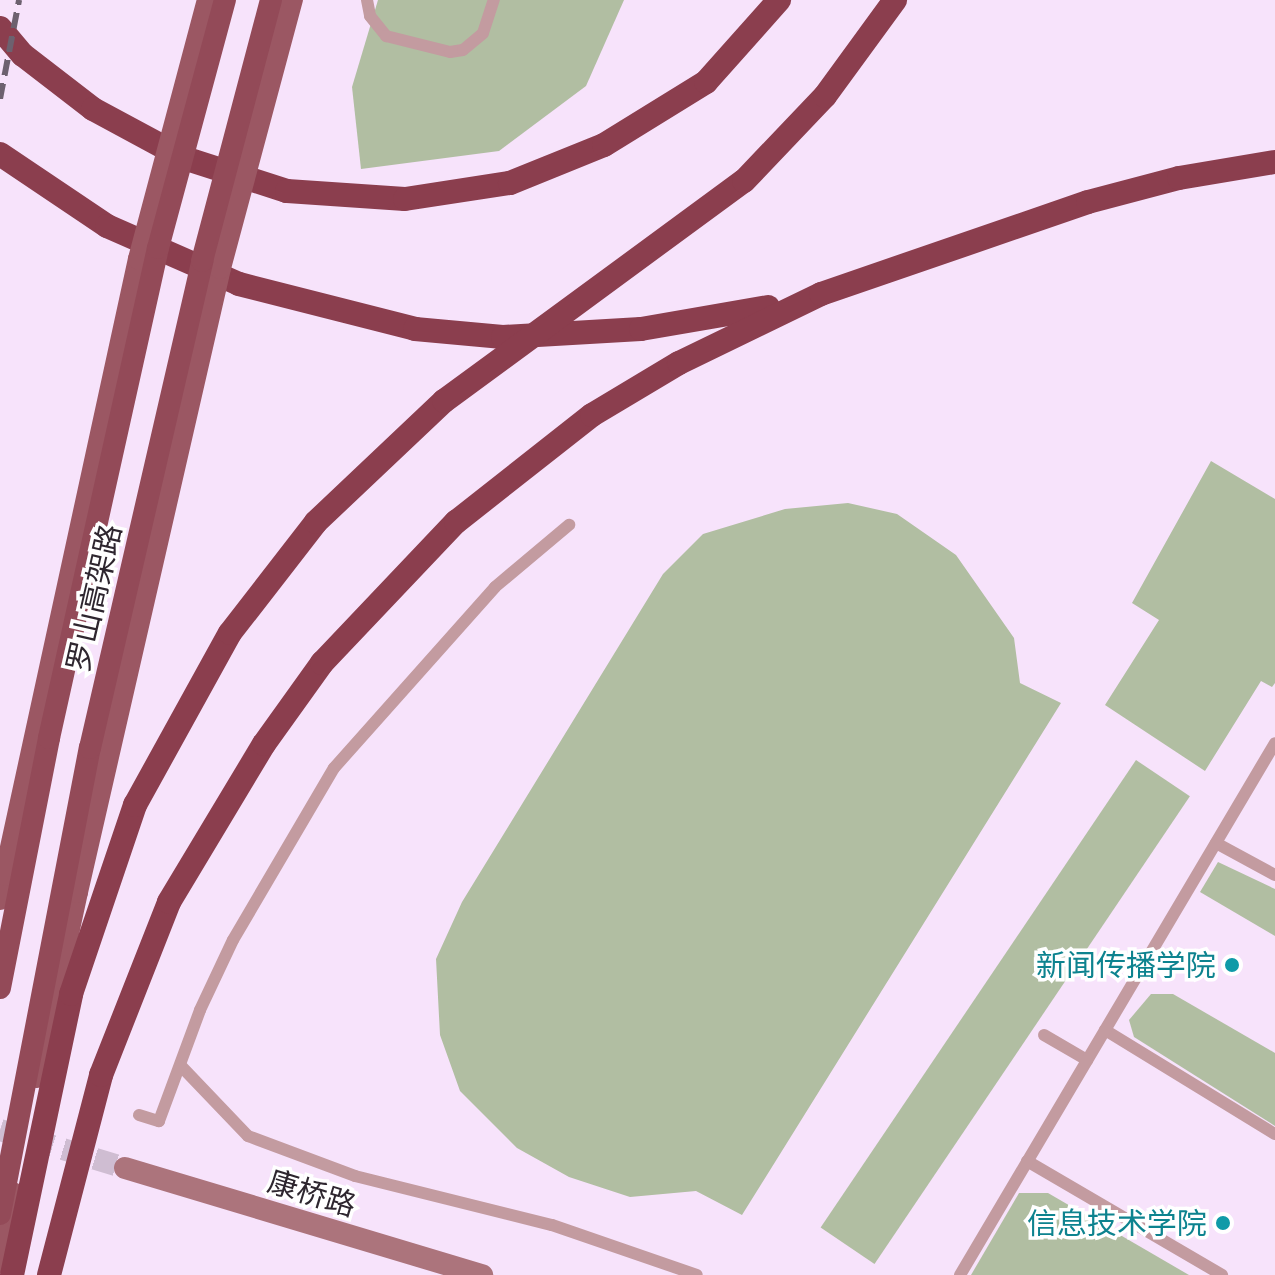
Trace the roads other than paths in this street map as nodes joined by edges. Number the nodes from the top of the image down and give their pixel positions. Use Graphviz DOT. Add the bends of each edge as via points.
graph roads {
  1 [pos="208,0"];
  2 [pos="225,0"];
  3 [pos="271,0"];
  4 [pos="292,0"];
  5 [pos="367,0"];
  6 [pos="494,0"];
  7 [pos="779,0"];
  8 [pos="895,0"];
  9 [pos="0,28"];
  10 [pos="0,154"];
  11 [pos="1275,162"];
  12 [pos="821,294"];
  13 [pos="569,525"];
  14 [pos="1275,743"];
  15 [pos="1216,843"];
  16 [pos="1275,875"];
  17 [pos="0,899"];
  18 [pos="0,988"];
  19 [pos="1105,1030"];
  20 [pos="1044,1035"];
  21 [pos="1087,1060"];
  22 [pos="181,1066"];
  23 [pos="139,1115"];
  24 [pos="1275,1134"];
  25 [pos="1027,1161"];
  26 [pos="125,1168"];
  27 [pos="0,1214"];
  28 [pos="0,1262"];
  29 [pos="12,1275"];
  30 [pos="49,1275"];
  31 [pos="482,1275"];
  32 [pos="697,1275"];
  33 [pos="960,1275"];
  34 [pos="1222,1275"];
  1 -- 17 [label="main road, bridge" via="139,259"];
  2 -- 18 [label="highway, 罗山高架路, bridge" via="158,248 49,738"];
  3 -- 27 [label="highway, 罗山高架路, bridge" via="202,261 90,748"];
  4 -- 28 [label="main road, bridge" via="220,268 77,892"];
  5 -- 6 [label="lane" via="370,16 386,36 450,52 463,50 483,33"];
  7 -- 9 [label="highway, bridge" via="706,82 604,145 510,183 405,199 287,191 184,158 93,109 23,55"];
  8 -- 29 [label="highway, bridge" via="825,96 744,181 444,401 316,522 230,633 135,805 71,994"];
  10 -- 12 [label="highway, bridge" via="107,226 239,284 415,329 503,337 641,329 736,315"];
  11 -- 12 [label="highway" via="1179,178 1088,202"];
  12 -- 30 [label="highway" via="679,363 568,432 456,522 322,663 247,770 169,902 101,1075"];
  13 -- 22 [label="lane" via="495,587 334,768 233,940"];
  14 -- 15 [label="lane"];
  15 -- 16 [label="lane"];
  15 -- 19 [label="lane"];
  19 -- 21 [label="lane"];
  19 -- 24 [label="lane"];
  20 -- 21 [label="lane"];
  21 -- 25 [label="lane"];
  22 -- 23 [label="lane" via="159,1121"];
  22 -- 32 [label="lane" via="248,1136 355,1176 552,1225"];
  25 -- 33 [label="lane"];
  25 -- 34 [label="lane"];
  26 -- 31 [label="main road, 康桥路"];
}
